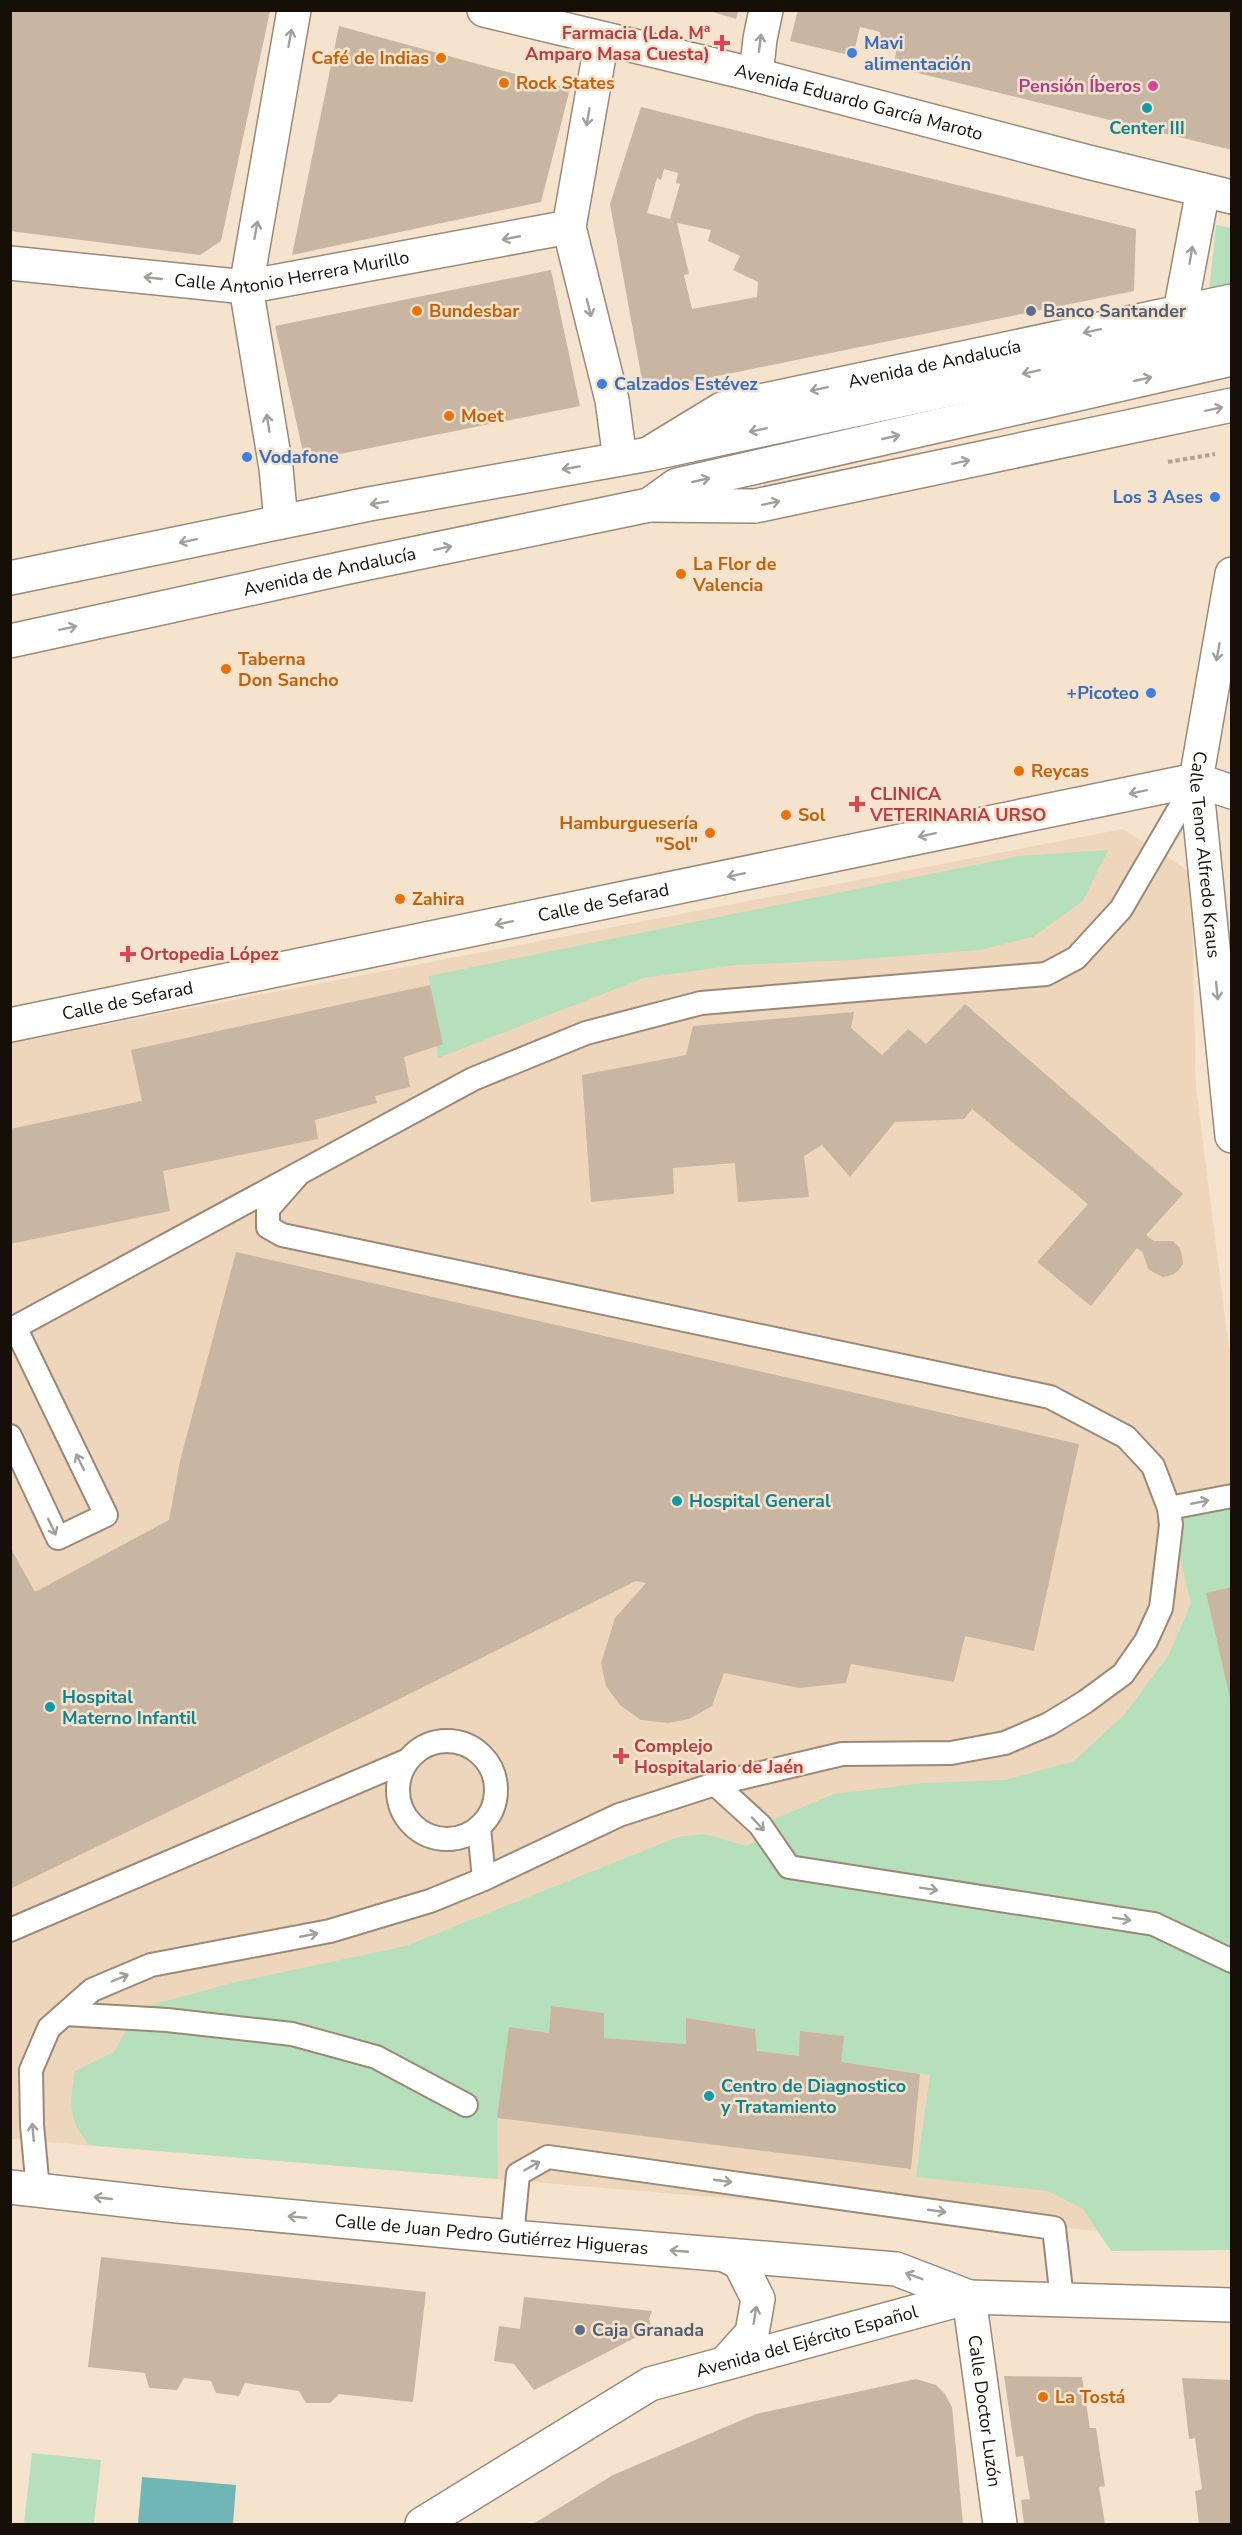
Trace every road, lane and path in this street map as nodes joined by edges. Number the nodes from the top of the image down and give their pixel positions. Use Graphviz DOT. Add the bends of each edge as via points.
graph roads {
  1 [pos="294,10"];
  2 [pos="484,10"];
  3 [pos="766,10"];
  4 [pos="602,39"];
  5 [pos="756,75"];
  6 [pos="1217,194"];
  7 [pos="569,228"];
  8 [pos="10,263"];
  9 [pos="246,287"];
  10 [pos="1232,301"];
  11 [pos="1180,312"];
  12 [pos="1232,329"];
  13 [pos="1232,359"];
  14 [pos="1232,405"];
  15 [pos="635,456"];
  16 [pos="650,505"];
  17 [pos="281,522"];
  18 [pos="1232,574"];
  19 [pos="10,578"];
  20 [pos="10,641"];
  21 [pos="1196,780"];
  22 [pos="1232,792"];
  23 [pos="10,1025"];
  24 [pos="1232,1136"];
  25 [pos="297,1176"];
  26 [pos="13,1329"];
  27 [pos="10,1436"];
  28 [pos="1232,1496"];
  29 [pos="1169,1508"];
  30 [pos="408,1760"];
  31 [pos="715,1785"];
  32 [pos="479,1828"];
  33 [pos="484,1879"];
  34 [pos="10,1930"];
  35 [pos="1232,1961"];
  36 [pos="65,2014"];
  37 [pos="466,2105"];
  38 [pos="24,2189"];
  39 [pos="512,2237"];
  40 [pos="725,2255"];
  41 [pos="969,2297"];
  42 [pos="1062,2299"];
  43 [pos="1232,2305"];
  44 [pos="725,2363"];
  45 [pos="422,2524"];
  46 [pos="1000,2524"];
  9 -- 1 [label="street, one-way"];
  2 -- 4 [label="street, Avenida Eduardo García Maroto"];
  5 -- 3 [label="street, one-way"];
  4 -- 5 [label="street, Avenida Eduardo García Maroto"];
  4 -- 7 [label="street, one-way"];
  5 -- 6 [label="street, Avenida Eduardo García Maroto"];
  11 -- 6 [label="street, one-way"];
  7 -- 9 [label="street, Calle Antonio Herrera Murillo, one-way"];
  7 -- 15 [label="street, one-way" via="612,400"];
  9 -- 8 [label="street, Calle Antonio Herrera Murillo, one-way"];
  17 -- 9 [label="street, one-way" via="276,468"];
  10 -- 11 [label="street, Avenida de Andalucía"];
  11 -- 15 [label="street, Avenida de Andalucía, one-way" via="722,409"];
  12 -- 15 [label="street, Avenida de Andalucía, one-way"];
  16 -- 13 [label="street, Avenida de Andalucía, one-way" via="677,485"];
  16 -- 14 [label="street, Avenida de Andalucía, one-way" via="755,506"];
  15 -- 17 [label="street, Avenida de Andalucía, one-way"];
  20 -- 16 [label="street, Avenida de Andalucía, one-way"];
  17 -- 19 [label="street, Avenida de Andalucía, one-way"];
  18 -- 21 [label="street, Calle Tenor Alfredo Kraus, one-way"];
  21 -- 22 [label="street"];
  21 -- 23 [label="street, Calle de Sefarad, one-way"];
  21 -- 24 [label="street, Calle Tenor Alfredo Kraus, one-way"];
  21 -- 25 [label="lane" via="1121,909 1076,958 1046,974 701,1003 597,1030 474,1079"];
  25 -- 26 [label="lane"];
  25 -- 29 [label="lane" via="268,1209 268,1227 282,1235 1050,1397 1126,1437 1153,1466"];
  27 -- 26 [label="lane, one-way" via="58,1538 106,1515"];
  29 -- 28 [label="lane, one-way"];
  29 -- 31 [label="lane" via="1171,1524 1161,1608 1146,1641 1123,1674 1049,1724 1005,1743 951,1753 842,1754"];
  30 -- 32 [label="lane" via="401,1773 399,1801 415,1828 430,1837 447,1840 464,1837"];
  30 -- 32 [label="lane" via="431,1744 448,1741 465,1744 480,1753 491,1766 496,1799 490,1816"];
  30 -- 34 [label="lane"];
  31 -- 33 [label="lane" via="619,1815"];
  31 -- 35 [label="lane, one-way" via="760,1825 789,1867 1154,1923"];
  32 -- 33 [label="lane"];
  36 -- 33 [label="lane, one-way" via="92,1990 151,1965 330,1931 430,1901"];
  36 -- 37 [label="lane" via="292,2034 376,2057"];
  38 -- 36 [label="lane, one-way" via="32,2125 31,2070 49,2028"];
  39 -- 38 [label="street, Calle de Juan Pedro Gutiérrez Higueras, one-way"];
  40 -- 39 [label="street, Calle de Juan Pedro Gutiérrez Higueras, one-way"];
  39 -- 42 [label="lane, one-way" via="518,2174 548,2157 1054,2228"];
  41 -- 40 [label="street, Calle de Juan Pedro Gutiérrez Higueras, one-way" via="896,2269"];
  44 -- 40 [label="street, one-way" via="752,2333 758,2299 740,2263"];
  41 -- 42 [label="street, Avenida del Ejército Español"];
  41 -- 44 [label="street, Avenida del Ejército Español"];
  41 -- 46 [label="street, Calle Doctor Luzón"];
  42 -- 43 [label="street, Avenida del Ejército Español"];
  44 -- 45 [label="street, Avenida del Ejército Español" via="650,2384"];
}
